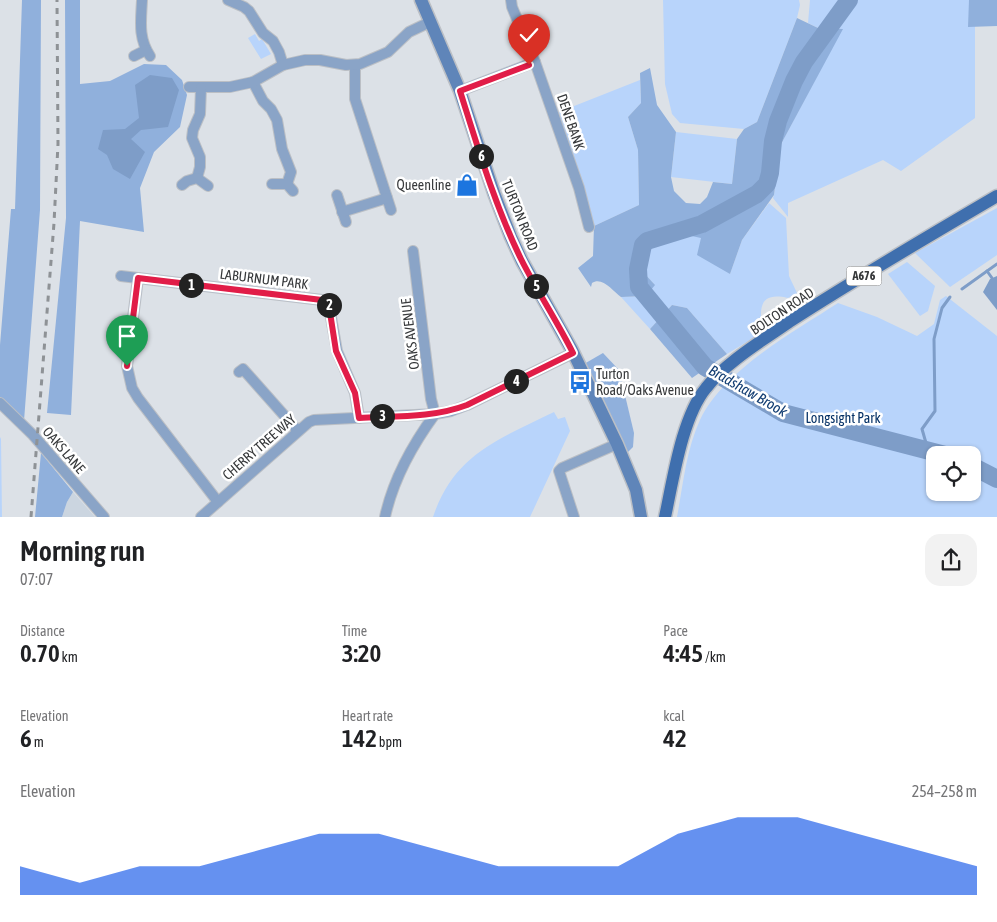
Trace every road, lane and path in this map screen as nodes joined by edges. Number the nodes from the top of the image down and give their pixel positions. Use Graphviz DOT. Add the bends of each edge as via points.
graph roads {
  1 [pos="142,0"];
  2 [pos="421,0"];
  3 [pos="511,0"];
  4 [pos="234,1"];
  5 [pos="430,22"];
  6 [pos="134,56"];
  7 [pos="535,62"];
  8 [pos="283,65"];
  9 [pos="355,65"];
  10 [pos="253,82"];
  11 [pos="189,87"];
  12 [pos="201,88"];
  13 [pos="460,91"];
  14 [pos="197,178"];
  15 [pos="272,184"];
  16 [pos="182,186"];
  17 [pos="208,186"];
  18 [pos="337,195"];
  19 [pos="997,196"];
  20 [pos="387,198"];
  21 [pos="391,210"];
  22 [pos="589,227"];
  23 [pos="414,251"];
  24 [pos="121,276"];
  25 [pos="138,278"];
  26 [pos="573,353"];
  27 [pos="238,372"];
  28 [pos="0,403"];
  29 [pos="434,414"];
  30 [pos="359,418"];
  31 [pos="298,431"];
  32 [pos="617,444"];
  33 [pos="218,502"];
  34 [pos="104,517"];
  35 [pos="201,517"];
  36 [pos="385,517"];
  37 [pos="574,517"];
  38 [pos="641,517"];
  39 [pos="665,517"];
  1 -- 6 [label="street" via="140,32 148,53"];
  2 -- 5 [label="main road, TURTON ROAD"];
  3 -- 7 [label="street, DENE BANK"];
  4 -- 8 [label="street" via="249,11 263,33 273,41"];
  5 -- 9 [label="street" via="409,32 388,52"];
  5 -- 13 [label="main road, TURTON ROAD"];
  7 -- 13 [label="street"];
  7 -- 22 [label="street, DENE BANK" via="579,188"];
  8 -- 9 [label="street" via="313,60"];
  8 -- 10 [label="street"];
  9 -- 20 [label="street" via="356,99"];
  10 -- 12 [label="street"];
  10 -- 15 [label="street" via="277,120 282,149 291,172 290,188"];
  11 -- 12 [label="street"];
  12 -- 14 [label="street" via="200,114 192,138 200,157"];
  13 -- 26 [label="main road, TURTON ROAD" via="511,237"];
  14 -- 16 [label="street"];
  14 -- 17 [label="street"];
  18 -- 20 [label="street" via="344,217"];
  19 -- 39 [label="main road, BOLTON ROAD / A676" via="807,311 734,362 705,388 692,412 680,447"];
  20 -- 21 [label="street"];
  23 -- 29 [label="street, OAKS AVENUE"];
  24 -- 25 [label="street, LABURNUM PARK"];
  25 -- 30 [label="street, LABURNUM PARK" via="326,302 336,351 355,393"];
  25 -- 33 [label="street" via="127,366 132,388"];
  26 -- 29 [label="street" via="467,405"];
  26 -- 32 [label="main road, TURTON ROAD"];
  27 -- 31 [label="street" via="242,369"];
  28 -- 34 [label="street, OAKS LANE" via="33,435"];
  29 -- 30 [label="street, CHERRY TREE WAY"];
  29 -- 36 [label="street" via="394,488"];
  30 -- 31 [label="street, CHERRY TREE WAY" via="314,420"];
  31 -- 33 [label="street, CHERRY TREE WAY"];
  32 -- 37 [label="street" via="559,471"];
  32 -- 38 [label="main road, TURTON ROAD" via="636,490"];
  33 -- 35 [label="street, CHERRY TREE WAY"];
}
